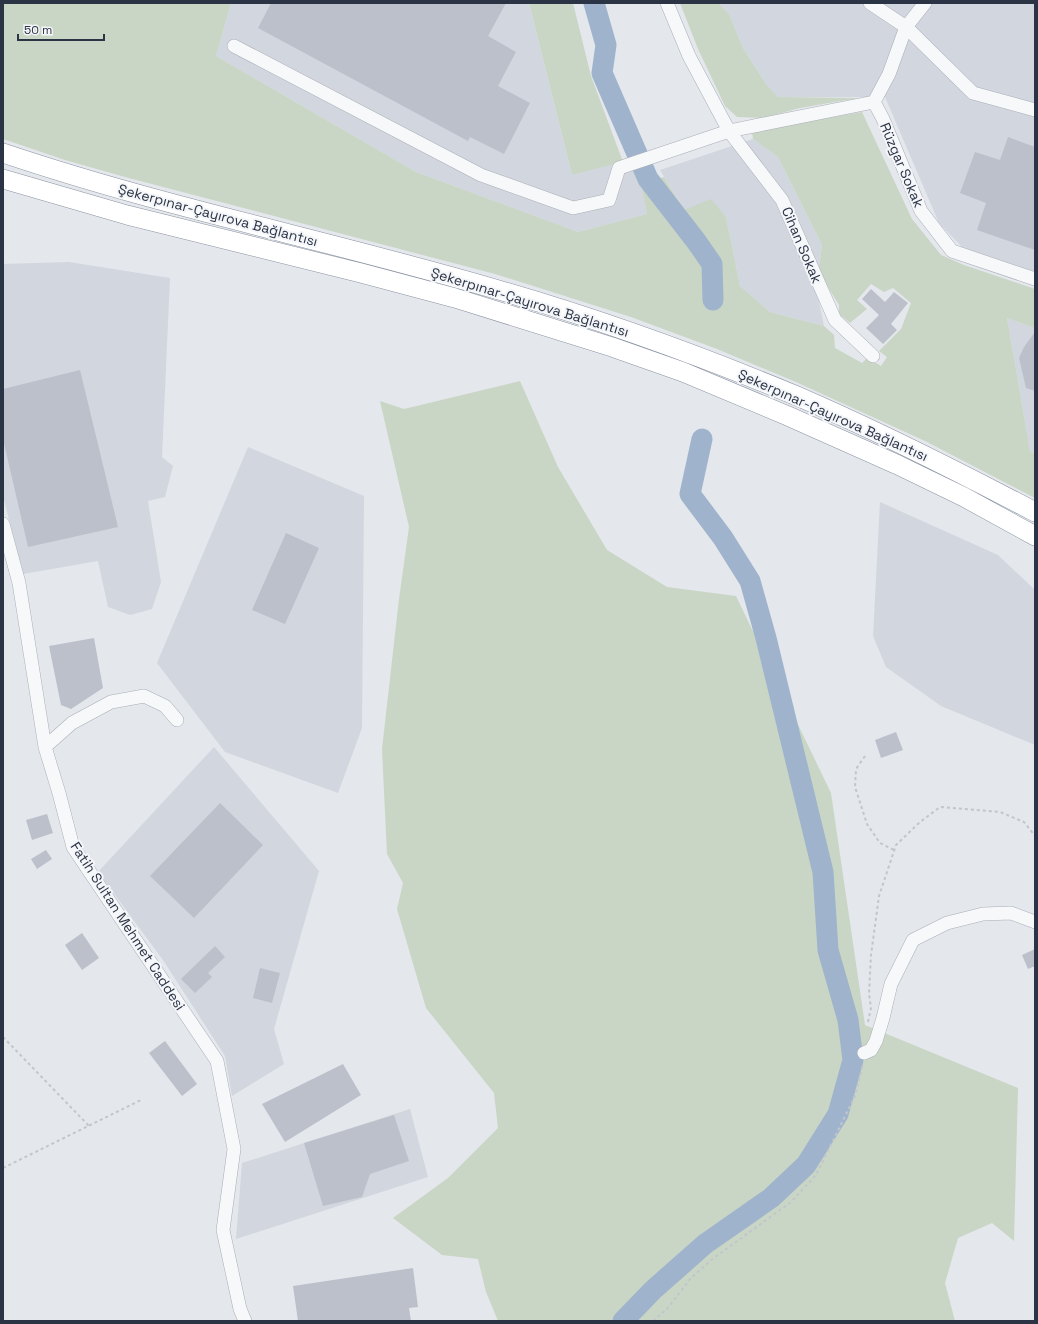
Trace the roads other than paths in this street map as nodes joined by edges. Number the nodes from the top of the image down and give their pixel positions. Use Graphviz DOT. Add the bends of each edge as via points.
graph roads {
  1 [pos="667,3"];
  2 [pos="870,3"];
  3 [pos="926,3"];
  4 [pos="906,27"];
  5 [pos="234,46"];
  6 [pos="874,102"];
  7 [pos="1035,110"];
  8 [pos="730,131"];
  9 [pos="3,153"];
  10 [pos="3,178"];
  11 [pos="1035,279"];
  12 [pos="873,356"];
  13 [pos="1035,512"];
  14 [pos="3,524"];
  15 [pos="1035,536"];
  16 [pos="177,720"];
  17 [pos="45,747"];
  18 [pos="1035,922"];
  19 [pos="864,1053"];
  20 [pos="245,1321"];
  1 -- 8 [label="street, Cihan Sokak" via="689,56"];
  2 -- 4 [label="street"];
  3 -- 4 [label="street"];
  4 -- 6 [label="street" via="889,74"];
  4 -- 7 [label="street" via="973,93"];
  5 -- 8 [label="street" via="481,175 573,208 609,200 619,168"];
  6 -- 8 [label="street"];
  6 -- 11 [label="street, Rüzgar Sokak" via="921,211 952,251"];
  8 -- 12 [label="street, Cihan Sokak" via="782,200 834,320"];
  9 -- 13 [label="highway, Şekerpınar-Çayırova Bağlantısı" via="138,195 503,291 692,354 799,397 890,439"];
  10 -- 15 [label="highway, Şekerpınar-Çayırova Bağlantısı" via="127,215 448,296 612,347 690,375 898,465"];
  14 -- 17 [label="street, Fatih Sultan Mehmet Caddesi" via="19,583"];
  16 -- 17 [label="street" via="165,706 144,696 112,702 72,723"];
  17 -- 20 [label="street, Fatih Sultan Mehmet Caddesi" via="73,847 217,1061 234,1149 223,1230 240,1310"];
  18 -- 19 [label="street" via="1011,913 983,914 947,923 913,940 891,984 876,1041 871,1050"];
}
